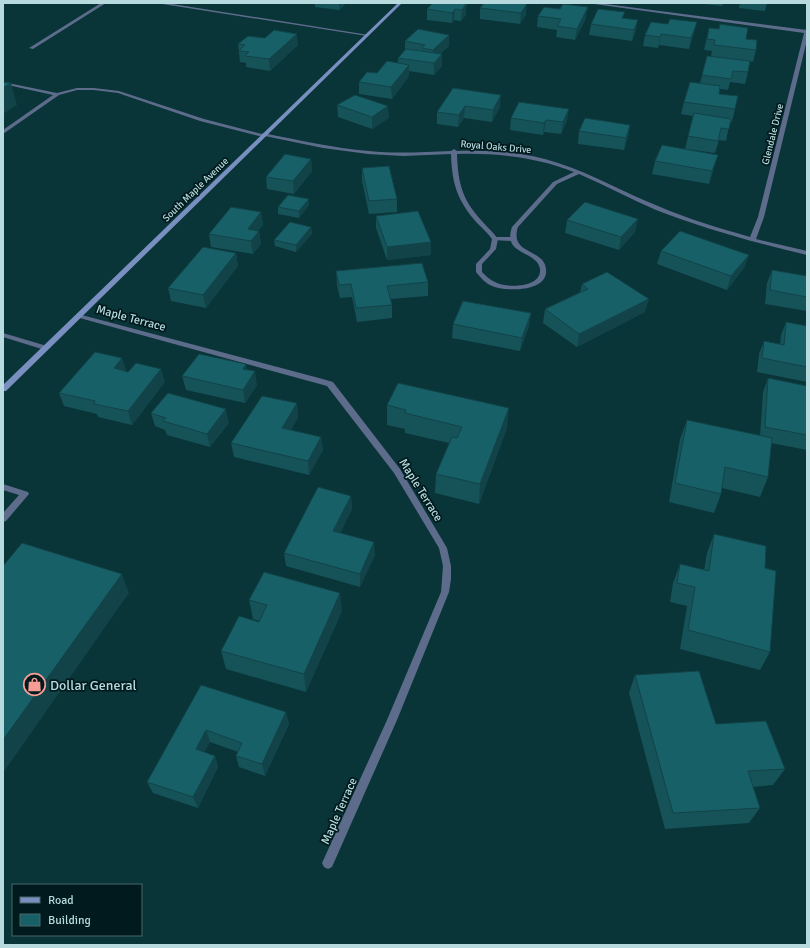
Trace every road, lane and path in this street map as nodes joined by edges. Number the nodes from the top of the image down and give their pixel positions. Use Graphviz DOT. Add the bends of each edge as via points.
graph roads {
  1 [pos="104,3"];
  2 [pos="158,3"];
  3 [pos="400,3"];
  4 [pos="589,3"];
  5 [pos="807,32"];
  6 [pos="367,35"];
  7 [pos="31,48"];
  8 [pos="3,83"];
  9 [pos="57,94"];
  10 [pos="3,132"];
  11 [pos="263,134"];
  12 [pos="454,152"];
  13 [pos="579,172"];
  14 [pos="495,239"];
  15 [pos="512,239"];
  16 [pos="752,240"];
  17 [pos="807,253"];
  18 [pos="78,316"];
  19 [pos="3,335"];
  20 [pos="45,348"];
  21 [pos="3,389"];
  22 [pos="3,487"];
  23 [pos="3,519"];
  24 [pos="328,863"];
  1 -- 7 [label="street"];
  2 -- 6 [label="street"];
  3 -- 6 [label="main road, South Maple Avenue"];
  4 -- 5 [label="street"];
  5 -- 16 [label="street, Glendale Drive" via="761,217"];
  6 -- 11 [label="main road, South Maple Avenue"];
  8 -- 9 [label="street"];
  9 -- 10 [label="street"];
  9 -- 11 [label="street, Royal Oaks Drive" via="77,89 119,92 202,120"];
  11 -- 12 [label="street, Royal Oaks Drive" via="368,153"];
  11 -- 18 [label="main road, South Maple Avenue"];
  12 -- 13 [label="street, Royal Oaks Drive" via="515,154"];
  12 -- 14 [label="street" via="455,180 459,195"];
  13 -- 15 [label="street" via="555,183 515,227"];
  13 -- 16 [label="street, Royal Oaks Drive" via="656,208"];
  14 -- 15 [label="street"];
  14 -- 15 [label="street" via="493,249 479,264 482,277 494,285 508,288 535,283 542,277 541,264 516,246"];
  16 -- 17 [label="street, Royal Oaks Drive"];
  18 -- 20 [label="main road, South Maple Avenue"];
  18 -- 24 [label="street, Maple Terrace" via="330,384 397,471 443,548 447,566 445,592 392,720"];
  19 -- 20 [label="street"];
  20 -- 21 [label="main road, South Maple Avenue"];
  22 -- 23 [label="street" via="25,494"];
}
